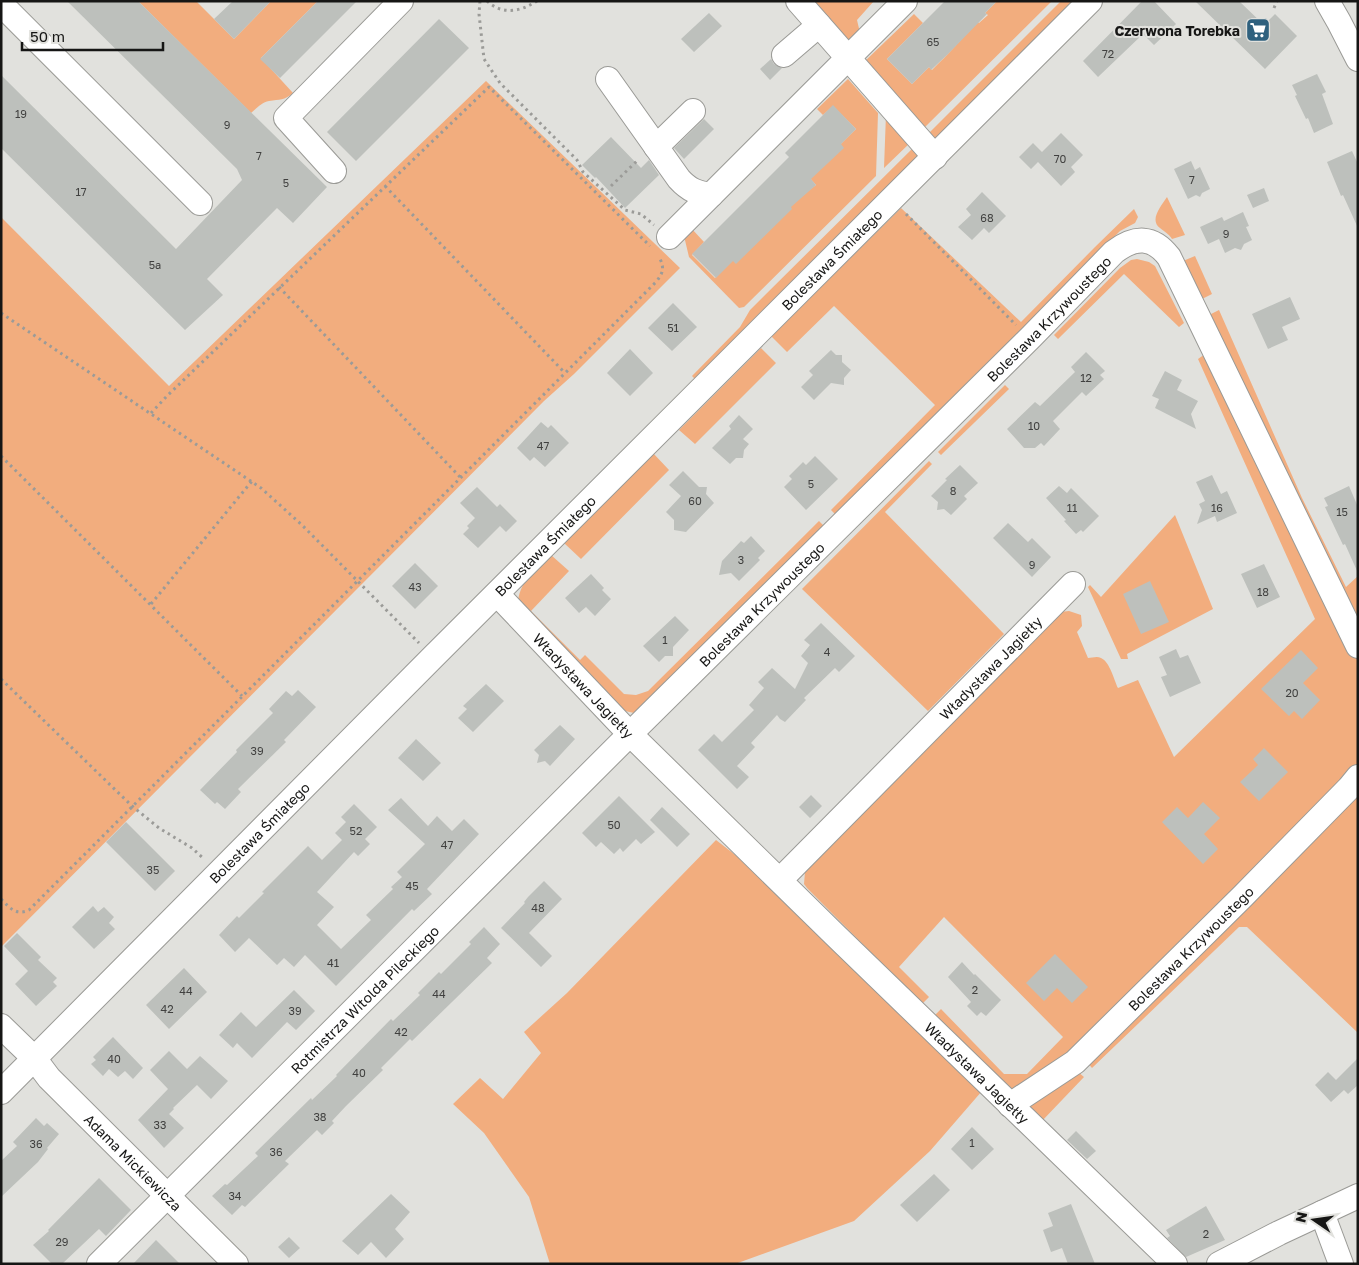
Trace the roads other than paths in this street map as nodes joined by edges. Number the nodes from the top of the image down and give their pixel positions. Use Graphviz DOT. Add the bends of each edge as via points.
graph roads {
  1 [pos="401,1"];
  2 [pos="798,1"];
  3 [pos="905,1"];
  4 [pos="1090,1"];
  5 [pos="1327,1"];
  6 [pos="1,4"];
  7 [pos="819,26"];
  8 [pos="784,55"];
  9 [pos="848,59"];
  10 [pos="1358,59"];
  11 [pos="608,79"];
  12 [pos="693,111"];
  13 [pos="656,146"];
  14 [pos="935,157"];
  15 [pos="334,171"];
  16 [pos="711,195"];
  17 [pos="200,203"];
  18 [pos="659,246"];
  19 [pos="1073,584"];
  20 [pos="496,594"];
  21 [pos="1358,646"];
  22 [pos="630,734"];
  23 [pos="1358,777"];
  24 [pos="780,880"];
  25 [pos="1,1026"];
  26 [pos="34,1058"];
  27 [pos="1,1092"];
  28 [pos="1010,1105"];
  29 [pos="168,1196"];
  30 [pos="1358,1196"];
  31 [pos="1322,1213"];
  32 [pos="100,1264"];
  33 [pos="236,1264"];
  34 [pos="1175,1264"];
  35 [pos="1219,1264"];
  36 [pos="1341,1264"];
  1 -- 15 [label="street" via="286,118"];
  2 -- 7 [label="street"];
  3 -- 9 [label="street"];
  4 -- 14 [label="street, Bolesława Śmiałego"];
  5 -- 10 [label="street" via="1335,35"];
  6 -- 17 [label="street"];
  7 -- 8 [label="street"];
  7 -- 9 [label="street"];
  9 -- 14 [label="street"];
  9 -- 16 [label="street"];
  11 -- 13 [label="street"];
  12 -- 13 [label="street"];
  13 -- 16 [label="street" via="688,188"];
  14 -- 20 [label="street, Bolesława Śmiałego"];
  16 -- 18 [label="street"];
  19 -- 24 [label="street, Władysława Jagiełły"];
  20 -- 22 [label="street, Władysława Jagiełły"];
  20 -- 26 [label="street, Bolesława Śmiałego"];
  21 -- 22 [label="street, Bolesława Krzywoustego" via="1169,257 1157,245 1139,240 1114,252"];
  22 -- 24 [label="street, Władysława Jagiełły"];
  22 -- 29 [label="street, Rotmistrza Witolda Pileckiego"];
  23 -- 28 [label="street, Bolesława Krzywoustego" via="1075,1062"];
  24 -- 28 [label="street, Władysława Jagiełły"];
  25 -- 26 [label="street, Adama Mickiewicza"];
  26 -- 27 [label="street, Bolesława Śmiałego"];
  26 -- 29 [label="street, Adama Mickiewicza"];
  28 -- 34 [label="street, Władysława Jagiełły"];
  29 -- 32 [label="street, Rotmistrza Witolda Pileckiego"];
  29 -- 33 [label="street, Adama Mickiewicza"];
  30 -- 31 [label="street"];
  31 -- 35 [label="street"];
  31 -- 36 [label="street"];
}
